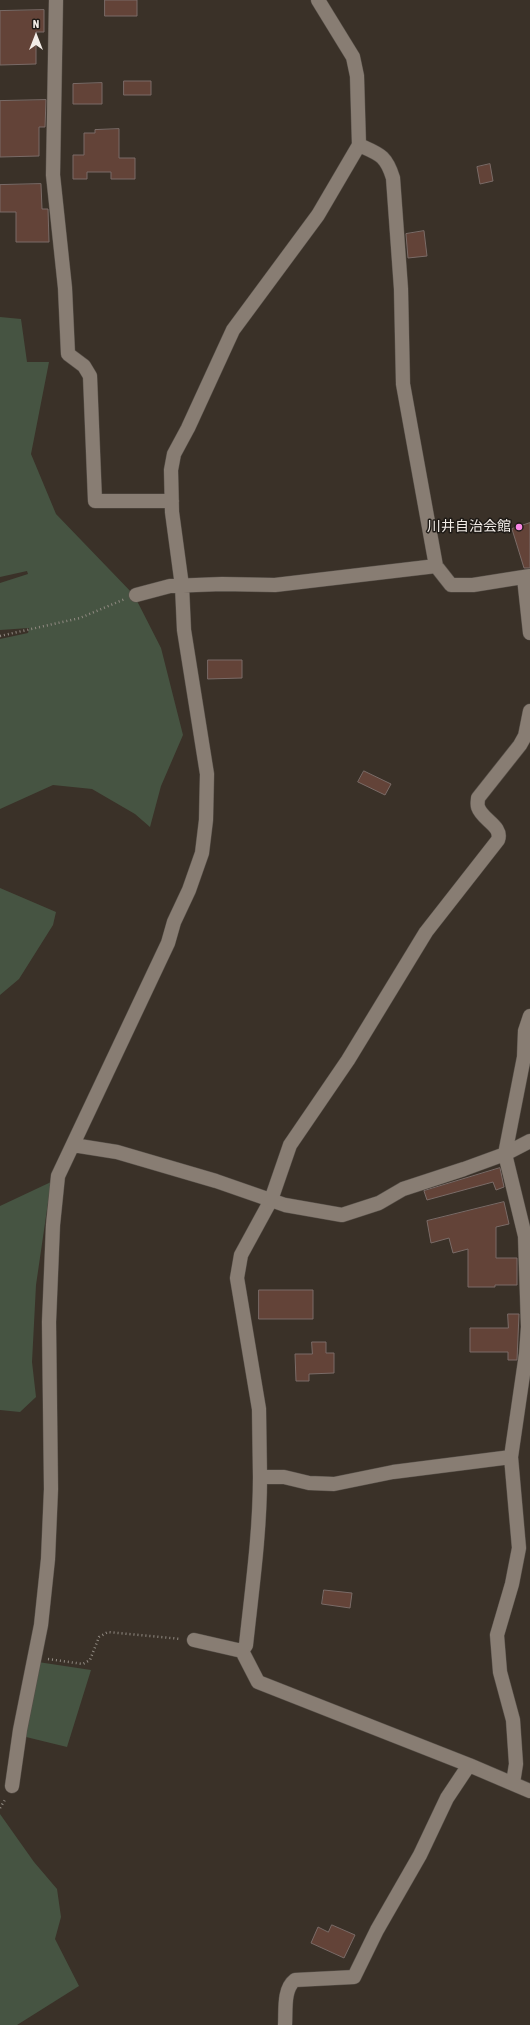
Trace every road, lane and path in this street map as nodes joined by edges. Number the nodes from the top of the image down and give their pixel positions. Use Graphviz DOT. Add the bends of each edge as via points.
graph roads {
  1 [pos="56,0"];
  2 [pos="318,0"];
  3 [pos="359,145"];
  4 [pos="172,501"];
  5 [pos="436,566"];
  6 [pos="527,577"];
  7 [pos="182,586"];
  8 [pos="136,595"];
  9 [pos="530,633"];
  10 [pos="0,636"];
  11 [pos="530,711"];
  12 [pos="530,1016"];
  13 [pos="530,1141"];
  14 [pos="74,1145"];
  15 [pos="505,1154"];
  16 [pos="271,1200"];
  17 [pos="528,1354"];
  18 [pos="511,1458"];
  19 [pos="260,1477"];
  20 [pos="194,1640"];
  21 [pos="242,1651"];
  22 [pos="35,1658"];
  23 [pos="469,1765"];
  24 [pos="513,1783"];
  25 [pos="12,1786"];
  26 [pos="530,1792"];
  27 [pos="284,2025"];
  1 -- 4 [label="street" via="53,175 65,288 68,354 84,366 90,376 95,501"];
  2 -- 3 [label="street" via="353,56 357,76"];
  3 -- 4 [label="street" via="318,214 233,330 174,454 171,470"];
  3 -- 5 [label="street" via="383,156 393,178 401,289 403,384"];
  4 -- 7 [label="street"];
  5 -- 6 [label="street" via="451,585"];
  5 -- 7 [label="street" via="275,586"];
  6 -- 9 [label="street"];
  7 -- 8 [label="street" via="170,586"];
  7 -- 14 [label="street" via="184,630 208,774 202,853 168,943"];
  8 -- 10 [label="path" via="80,618"];
  11 -- 16 [label="street" via="525,736 520,745 478,798 478,807 498,830 498,840 426,932 348,1060 290,1145"];
  12 -- 15 [label="street" via="525,1031 524,1057"];
  13 -- 15 [label="street"];
  14 -- 16 [label="street" via="116,1152"];
  14 -- 22 [label="street" via="58,1176 53,1225 49,1322 50,1511 48,1559"];
  15 -- 16 [label="street" via="403,1188 379,1202 342,1215"];
  15 -- 17 [label="street" via="525,1236"];
  16 -- 19 [label="street" via="241,1255 237,1278 259,1409"];
  17 -- 18 [label="street"];
  18 -- 19 [label="street" via="393,1472 334,1484 309,1483 284,1476"];
  18 -- 24 [label="street" via="519,1548 512,1584 497,1635 500,1672 513,1720 516,1764"];
  19 -- 21 [label="street" via="253,1580 246,1645"];
  20 -- 21 [label="street"];
  20 -- 22 [label="path" via="108,1632 99,1637 90,1660 83,1664"];
  21 -- 23 [label="street" via="258,1682"];
  22 -- 25 [label="street" via="20,1730"];
  23 -- 24 [label="street"];
  23 -- 27 [label="street" via="447,1798 354,1977 295,1980 289,1985"];
  24 -- 26 [label="street"];
}
